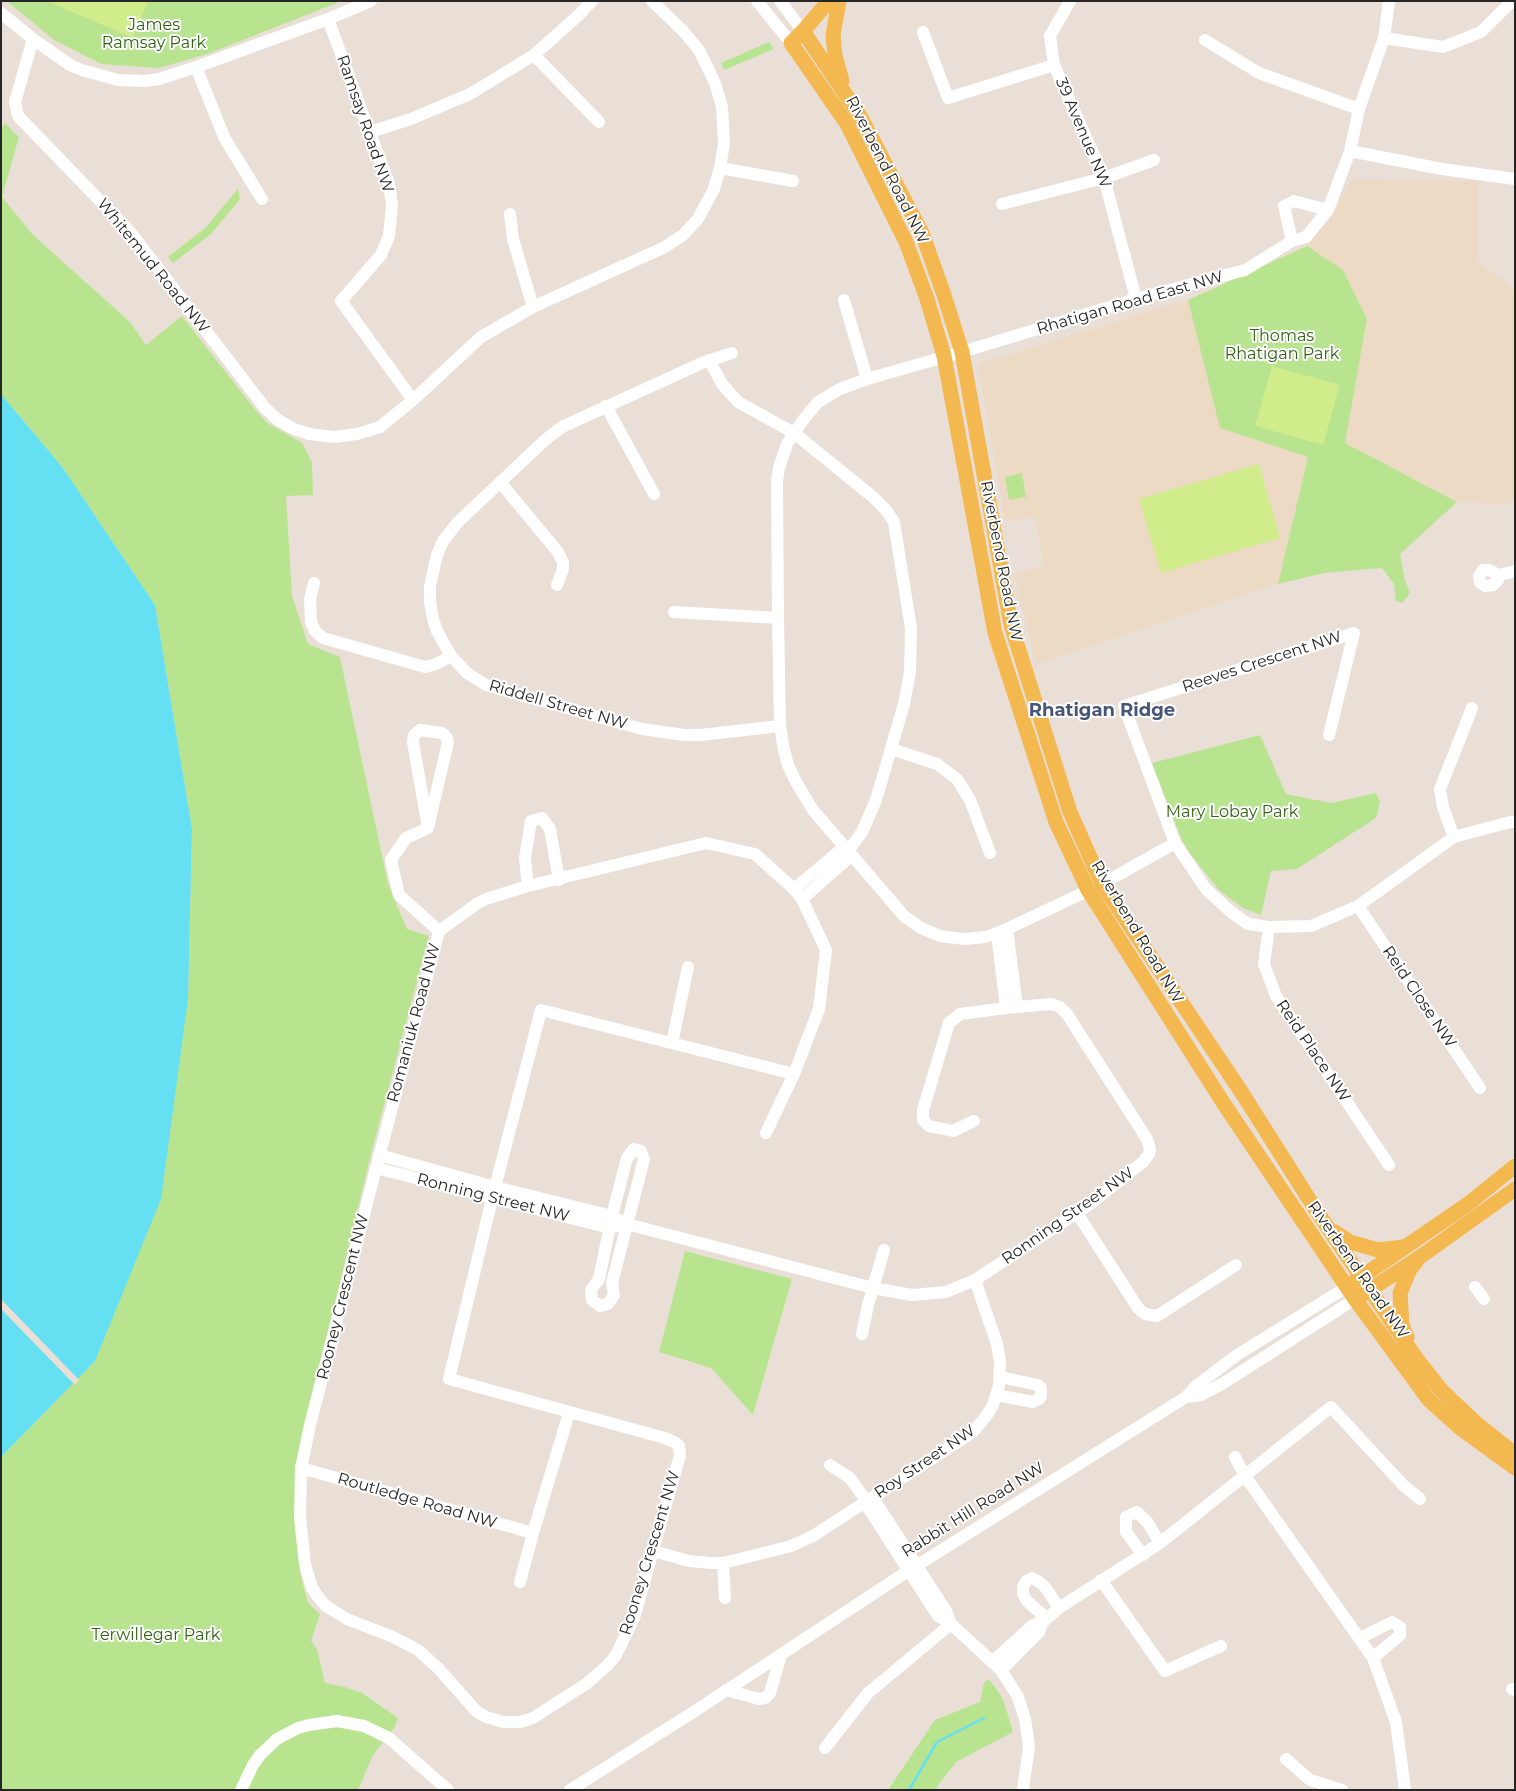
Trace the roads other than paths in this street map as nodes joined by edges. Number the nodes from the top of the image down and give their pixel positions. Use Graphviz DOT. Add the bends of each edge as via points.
graph roads {
  1 [pos="372,1"];
  2 [pos="592,1"];
  3 [pos="652,1"];
  4 [pos="757,1"];
  5 [pos="780,1"];
  6 [pos="829,1"];
  7 [pos="840,1"];
  8 [pos="1070,1"];
  9 [pos="1389,1"];
  10 [pos="1512,1"];
  11 [pos="1,12"];
  12 [pos="328,19"];
  13 [pos="803,31"];
  14 [pos="922,32"];
  15 [pos="1384,38"];
  16 [pos="33,39"];
  17 [pos="1205,40"];
  18 [pos="791,43"];
  19 [pos="534,55"];
  20 [pos="1054,65"];
  21 [pos="196,67"];
  22 [pos="844,90"];
  23 [pos="1359,109"];
  24 [pos="599,122"];
  25 [pos="370,132"];
  26 [pos="1350,151"];
  27 [pos="1154,160"];
  28 [pos="720,168"];
  29 [pos="1104,178"];
  30 [pos="1515,178"];
  31 [pos="793,181"];
  32 [pos="262,199"];
  33 [pos="1002,204"];
  34 [pos="1328,210"];
  35 [pos="510,214"];
  36 [pos="1292,241"];
  37 [pos="1136,298"];
  38 [pos="844,300"];
  39 [pos="533,307"];
  40 [pos="962,352"];
  41 [pos="732,353"];
  42 [pos="944,356"];
  43 [pos="709,360"];
  44 [pos="867,379"];
  45 [pos="413,400"];
  46 [pos="606,406"];
  47 [pos="794,433"];
  48 [pos="500,482"];
  49 [pos="654,494"];
  50 [pos="1515,571"];
  51 [pos="1499,575"];
  52 [pos="314,583"];
  53 [pos="557,585"];
  54 [pos="674,612"];
  55 [pos="778,618"];
  56 [pos="450,656"];
  57 [pos="1472,708"];
  58 [pos="780,726"];
  59 [pos="1330,735"];
  60 [pos="891,749"];
  61 [pos="1515,822"];
  62 [pos="428,828"];
  63 [pos="1454,837"];
  64 [pos="1175,844"];
  65 [pos="848,851"];
  66 [pos="990,854"];
  67 [pos="559,880"];
  68 [pos="528,886"];
  69 [pos="1095,887"];
  70 [pos="798,894"];
  71 [pos="1358,906"];
  72 [pos="1269,927"];
  73 [pos="439,931"];
  74 [pos="1002,931"];
  75 [pos="688,967"];
  76 [pos="1012,1007"];
  77 [pos="672,1043"];
  78 [pos="794,1074"];
  79 [pos="1480,1088"];
  80 [pos="974,1121"];
  81 [pos="766,1133"];
  82 [pos="380,1155"];
  83 [pos="1389,1165"];
  84 [pos="1515,1166"];
  85 [pos="376,1168"];
  86 [pos="1515,1189"];
  87 [pos="494,1193"];
  88 [pos="1077,1213"];
  89 [pos="611,1222"];
  90 [pos="627,1224"];
  91 [pos="1330,1229"];
  92 [pos="1409,1245"];
  93 [pos="884,1250"];
  94 [pos="1420,1257"];
  95 [pos="1236,1265"];
  96 [pos="975,1280"];
  97 [pos="1366,1283"];
  98 [pos="1475,1287"];
  99 [pos="873,1288"];
  100 [pos="1351,1293"];
  101 [pos="1484,1299"];
  102 [pos="862,1334"];
  103 [pos="1416,1358"];
  104 [pos="1000,1378"];
  105 [pos="996,1394"];
  106 [pos="568,1413"];
  107 [pos="1515,1454"];
  108 [pos="1234,1457"];
  109 [pos="830,1465"];
  110 [pos="301,1468"];
  111 [pos="1515,1468"];
  112 [pos="1245,1476"];
  113 [pos="1420,1499"];
  114 [pos="868,1501"];
  115 [pos="533,1533"];
  116 [pos="1160,1543"];
  117 [pos="653,1551"];
  118 [pos="1142,1555"];
  119 [pos="723,1563"];
  120 [pos="913,1568"];
  121 [pos="1101,1580"];
  122 [pos="520,1582"];
  123 [pos="725,1598"];
  124 [pos="1059,1608"];
  125 [pos="1044,1620"];
  126 [pos="951,1624"];
  127 [pos="1360,1638"];
  128 [pos="1221,1646"];
  129 [pos="781,1655"];
  130 [pos="1373,1658"];
  131 [pos="996,1666"];
  132 [pos="726,1690"];
  133 [pos="824,1748"];
  134 [pos="1286,1759"];
  135 [pos="241,1790"];
  136 [pos="448,1790"];
  137 [pos="570,1790"];
  138 [pos="1023,1790"];
  139 [pos="1342,1790"];
  140 [pos="1405,1790"];
  1 -- 12 [label="street"];
  2 -- 19 [label="street"];
  3 -- 28 [label="street, Whitemud Road NW" via="692,40 715,82 724,125"];
  4 -- 18 [label="street, Riverbend Road NW"];
  5 -- 13 [label="street, Riverbend Road NW"];
  6 -- 13 [label="main road"];
  7 -- 22 [label="main road" via="834,23 834,43"];
  8 -- 20 [label="street, 39 Avenue NW" via="1050,36"];
  9 -- 15 [label="street, Rhatigan Road East NW"];
  10 -- 15 [label="street" via="1481,32 1443,47"];
  11 -- 16 [label="street"];
  12 -- 21 [label="street"];
  12 -- 25 [label="street, Ramsay Road NW"];
  13 -- 18 [label="main road"];
  13 -- 22 [label="main road, Riverbend Road NW"];
  14 -- 20 [label="street" via="948,98"];
  15 -- 23 [label="street, Rhatigan Road East NW"];
  16 -- 21 [label="street" via="70,65 112,79 159,79"];
  16 -- 45 [label="street, Whitemud Road NW" via="15,102 18,116 131,233 265,408 286,425 309,434 334,437 368,432 387,422"];
  17 -- 23 [label="street" via="1259,73"];
  18 -- 42 [label="main road, Riverbend Road NW" via="847,124 906,242"];
  19 -- 24 [label="street"];
  19 -- 25 [label="street" via="470,94 412,119"];
  20 -- 29 [label="street, 39 Avenue NW"];
  21 -- 32 [label="street" via="225,139"];
  22 -- 40 [label="main road, Riverbend Road NW" via="922,232"];
  23 -- 26 [label="street, Rhatigan Road East NW"];
  25 -- 45 [label="street, Ramsay Road NW" via="391,194 391,226 381,255 341,301"];
  26 -- 30 [label="street" via="1442,169"];
  26 -- 34 [label="street, Rhatigan Road East NW"];
  27 -- 29 [label="street"];
  28 -- 31 [label="street"];
  28 -- 39 [label="street, Whitemud Road NW" via="704,210 674,242"];
  29 -- 33 [label="street"];
  29 -- 37 [label="street, 39 Avenue NW"];
  34 -- 36 [label="street, Rhatigan Road East NW" via="1306,237"];
  34 -- 36 [label="street" via="1294,201 1284,206"];
  35 -- 39 [label="street" via="513,239"];
  36 -- 37 [label="street, Rhatigan Road East NW" via="1245,270"];
  37 -- 40 [label="street, Rhatigan Road East NW"];
  38 -- 44 [label="street"];
  39 -- 45 [label="street, Whitemud Road NW" via="481,337"];
  40 -- 42 [label="street, Rhatigan Road East NW"];
  40 -- 69 [label="main road, Riverbend Road NW" via="1011,625"];
  41 -- 43 [label="street, Riddell Street NW"];
  42 -- 44 [label="street, Rhatigan Road East NW"];
  42 -- 69 [label="main road, Riverbend Road NW" via="994,633 1056,822"];
  43 -- 46 [label="street, Riddell Street NW"];
  43 -- 47 [label="street" via="722,384 738,402"];
  44 -- 47 [label="street, Rhatigan Road East NW" via="831,393 818,402"];
  46 -- 48 [label="street, Riddell Street NW" via="553,433"];
  46 -- 49 [label="street"];
  47 -- 55 [label="street, Rhatigan Road East NW" via="782,457 777,481"];
  47 -- 60 [label="street" via="881,504 894,522 911,628 912,657 908,688"];
  48 -- 53 [label="street" via="558,552 563,569"];
  48 -- 56 [label="street, Riddell Street NW" via="451,529 432,570 430,602 433,619"];
  50 -- 51 [label="street"];
  52 -- 56 [label="street" via="310,599 311,622 314,631 323,638 425,668"];
  54 -- 55 [label="street"];
  55 -- 58 [label="street, Rhatigan Road East NW"];
  56 -- 58 [label="street, Riddell Street NW" via="467,673 486,685 642,729 701,735"];
  57 -- 63 [label="street" via="1440,789"];
  58 -- 65 [label="street, Rhatigan Road East NW" via="788,765 796,782 813,810"];
  59 -- 64 [label="street, Reeves Crescent NW" via="1354,633 1124,706"];
  60 -- 65 [label="street" via="870,816"];
  60 -- 66 [label="street" via="937,764 957,779 970,800"];
  61 -- 63 [label="street"];
  62 -- 62 [label="street" via="448,742 442,733 420,730 414,735 413,742"];
  62 -- 73 [label="street" via="406,838 391,860 399,895"];
  63 -- 71 [label="street"];
  64 -- 69 [label="street, Rhatigan Road East NW"];
  64 -- 72 [label="street" via="1206,889 1231,912 1248,924"];
  65 -- 70 [label="street"];
  65 -- 74 [label="street, Rhatigan Road East NW" via="897,909 921,928 940,936 964,939"];
  67 -- 68 [label="street, Romaniuk Road NW"];
  67 -- 68 [label="street" via="550,828 542,818 531,821 525,858"];
  67 -- 70 [label="street, Romaniuk Road NW" via="706,843 755,854"];
  68 -- 73 [label="street, Romaniuk Road NW" via="478,903"];
  69 -- 74 [label="street, Rhatigan Road East NW"];
  69 -- 91 [label="main road, Riverbend Road NW" via="1242,1094"];
  69 -- 100 [label="main road, Riverbend Road NW" via="1224,1104"];
  70 -- 78 [label="street, Romaniuk Road NW" via="826,950 819,1009"];
  71 -- 72 [label="street" via="1311,926"];
  71 -- 79 [label="street, Reid Close NW"];
  72 -- 83 [label="street, Reid Place NW" via="1264,964 1276,996"];
  73 -- 82 [label="street, Romaniuk Road NW"];
  74 -- 76 [label="street"];
  75 -- 77 [label="street"];
  76 -- 80 [label="street, Ronning Street NW" via="960,1014 947,1028 923,1110 923,1120 929,1126 947,1131"];
  76 -- 88 [label="street, Ronning Street NW" via="1046,1004 1064,1010 1148,1138 1149,1154 1143,1162"];
  77 -- 78 [label="street"];
  77 -- 87 [label="street" via="541,1010"];
  78 -- 81 [label="street, Romaniuk Road NW"];
  82 -- 85 [label="street, Rooney Crescent NW"];
  82 -- 87 [label="street, Ronning Street NW"];
  84 -- 92 [label="main road, Rabbit Hill Road NW"];
  85 -- 87 [label="street, Ronning Street NW"];
  85 -- 110 [label="street, Rooney Crescent NW"];
  86 -- 94 [label="main road, Rabbit Hill Road NW"];
  87 -- 89 [label="street, Ronning Street NW"];
  87 -- 106 [label="street, Rooney Crescent NW" via="449,1379"];
  88 -- 95 [label="street" via="1138,1308 1149,1316 1157,1316"];
  88 -- 96 [label="street, Ronning Street NW"];
  89 -- 90 [label="street, Ronning Street NW"];
  89 -- 90 [label="street" via="627,1158 634,1149 642,1151 644,1159"];
  89 -- 90 [label="street" via="599,1279 591,1290 592,1300 600,1306 608,1304 614,1295 612,1283"];
  90 -- 99 [label="street, Ronning Street NW"];
  91 -- 92 [label="main road" via="1350,1242 1378,1250"];
  91 -- 97 [label="main road, Riverbend Road NW"];
  92 -- 97 [label="main road, Rabbit Hill Road NW"];
  93 -- 99 [label="street"];
  94 -- 97 [label="main road, Rabbit Hill Road NW"];
  94 -- 103 [label="main road" via="1410,1269 1400,1293 1402,1325"];
  96 -- 99 [label="street, Ronning Street NW" via="946,1292 922,1295"];
  96 -- 104 [label="street, Roy Street NW" via="997,1344"];
  97 -- 100 [label="main road, Rabbit Hill Road NW"];
  97 -- 103 [label="main road, Riverbend Road NW"];
  98 -- 101 [label="street"];
  99 -- 102 [label="street"];
  100 -- 111 [label="main road, Riverbend Road NW" via="1430,1400 1460,1428"];
  100 -- 120 [label="street, Rabbit Hill Road NW" via="1222,1384 1200,1395 1186,1397"];
  103 -- 107 [label="main road, Riverbend Road NW" via="1442,1391"];
  104 -- 105 [label="street, Roy Street NW"];
  104 -- 105 [label="street" via="1038,1385 1041,1396 1033,1402"];
  105 -- 114 [label="street, Roy Street NW" via="987,1415 973,1432"];
  106 -- 115 [label="street"];
  106 -- 117 [label="street, Rooney Crescent NW" via="665,1438 678,1446 680,1455"];
  108 -- 112 [label="street"];
  109 -- 114 [label="street, Roy Street NW" via="850,1478"];
  110 -- 115 [label="street, Routledge Road NW"];
  110 -- 117 [label="street, Rooney Crescent NW" via="300,1518 305,1564 318,1598 346,1619 418,1650 476,1711 503,1722 533,1718 586,1684 608,1665 623,1645 631,1625"];
  112 -- 113 [label="street" via="1331,1407 1403,1486"];
  112 -- 116 [label="street"];
  112 -- 127 [label="street"];
  114 -- 119 [label="street, Roy Street NW" via="801,1542"];
  114 -- 120 [label="street"];
  115 -- 122 [label="street"];
  116 -- 118 [label="street"];
  116 -- 118 [label="street" via="1137,1512 1126,1517 1126,1532"];
  117 -- 119 [label="street, Roy Street NW" via="696,1562"];
  118 -- 121 [label="street"];
  119 -- 123 [label="street"];
  120 -- 126 [label="street" via="938,1616"];
  120 -- 129 [label="street, Rabbit Hill Road NW"];
  121 -- 124 [label="street"];
  121 -- 128 [label="street" via="1165,1671"];
  124 -- 125 [label="street"];
  124 -- 125 [label="street" via="1038,1581 1032,1578 1026,1581 1023,1594"];
  125 -- 131 [label="street" via="1039,1632"];
  126 -- 131 [label="street"];
  126 -- 133 [label="street" via="868,1693"];
  127 -- 130 [label="street"];
  127 -- 130 [label="street" via="1392,1622 1400,1627 1400,1635"];
  129 -- 132 [label="street, Rabbit Hill Road NW"];
  129 -- 132 [label="street" via="770,1693 765,1698"];
  130 -- 140 [label="street" via="1396,1722"];
  131 -- 138 [label="street" via="1018,1697 1027,1729 1028,1756"];
  132 -- 137 [label="street, Rabbit Hill Road NW"];
  134 -- 139 [label="street" via="1310,1780"];
  135 -- 136 [label="street" via="260,1755 277,1739 303,1726 337,1721 364,1726 389,1738"];
}
